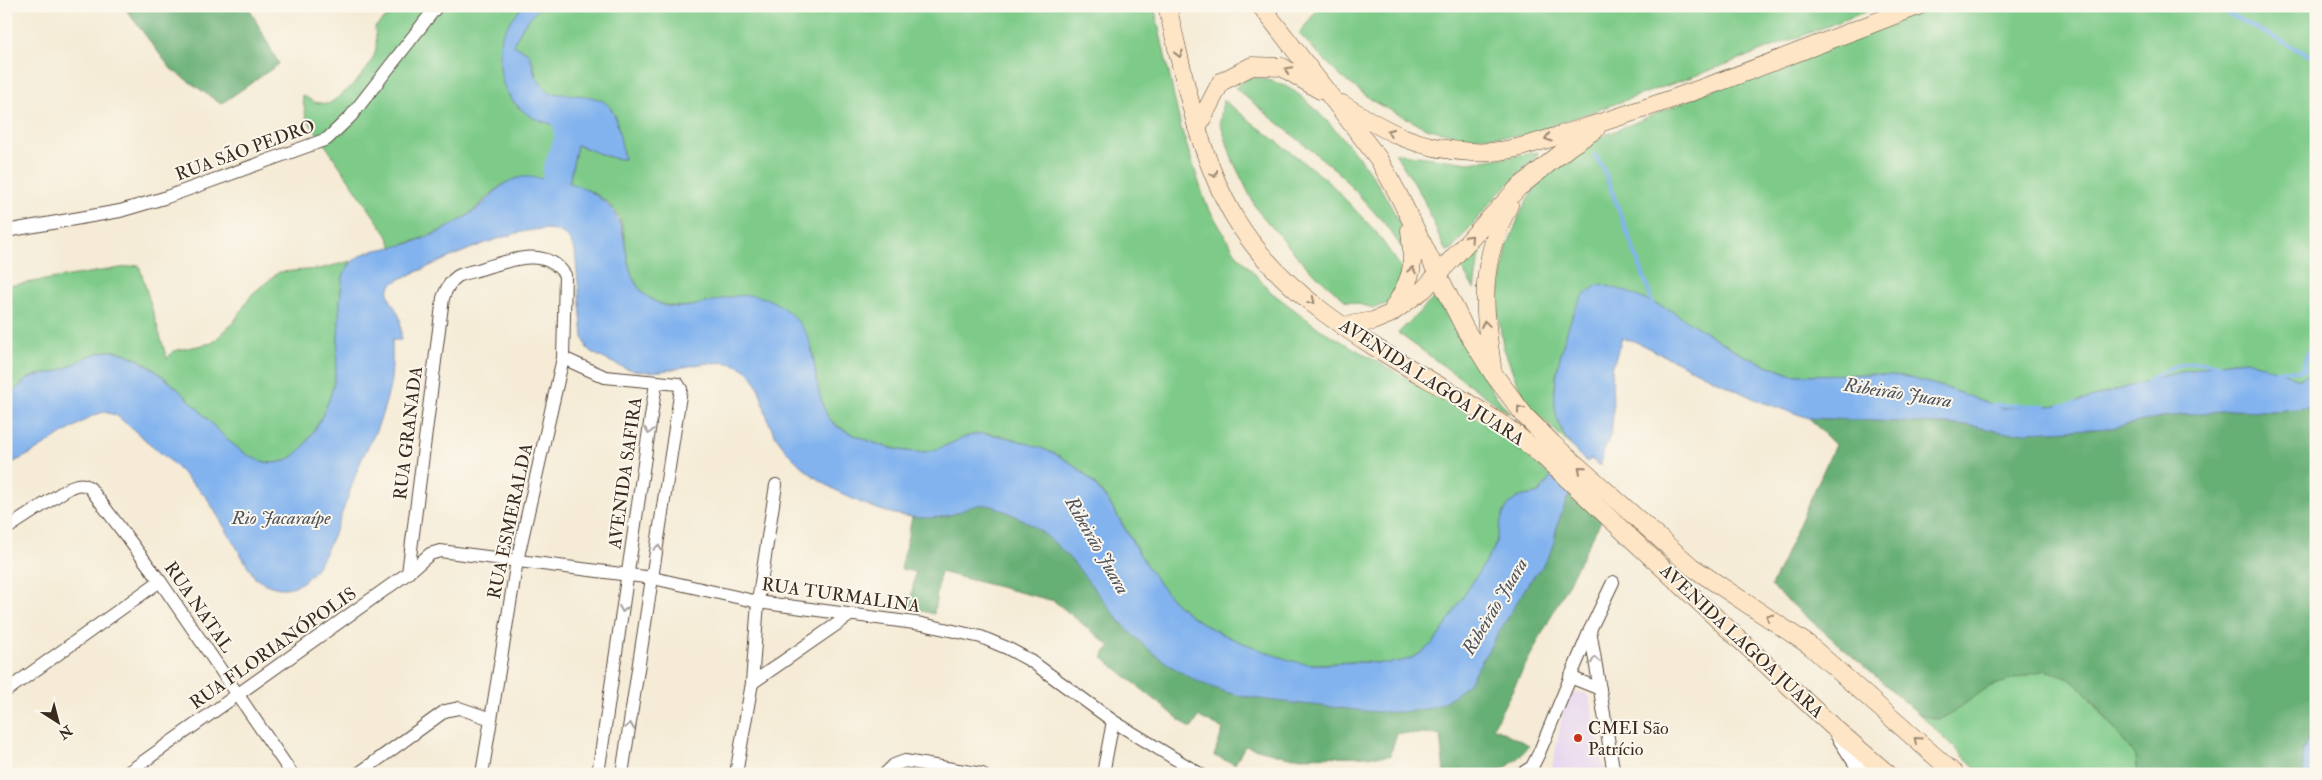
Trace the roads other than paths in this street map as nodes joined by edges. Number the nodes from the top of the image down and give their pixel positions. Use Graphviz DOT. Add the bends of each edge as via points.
graph roads {
  1 [pos="436,6"];
  2 [pos="1167,6"];
  3 [pos="1261,6"];
  4 [pos="1918,6"];
  5 [pos="1330,95"];
  6 [pos="1611,119"];
  7 [pos="1197,128"];
  8 [pos="1518,188"];
  9 [pos="1409,217"];
  10 [pos="6,231"];
  11 [pos="1436,274"];
  12 [pos="443,298"];
  13 [pos="1390,314"];
  14 [pos="1343,326"];
  15 [pos="563,358"];
  16 [pos="1492,372"];
  17 [pos="656,383"];
  18 [pos="1548,451"];
  19 [pos="776,485"];
  20 [pos="6,529"];
  21 [pos="440,551"];
  22 [pos="517,561"];
  23 [pos="408,573"];
  24 [pos="628,575"];
  25 [pos="653,578"];
  26 [pos="160,581"];
  27 [pos="1613,582"];
  28 [pos="758,602"];
  29 [pos="850,615"];
  30 [pos="1590,630"];
  31 [pos="1570,678"];
  32 [pos="752,683"];
  33 [pos="1600,689"];
  34 [pos="6,691"];
  35 [pos="239,694"];
  36 [pos="491,719"];
  37 [pos="1113,721"];
  38 [pos="1832,726"];
  39 [pos="1528,771"];
  40 [pos="1954,773"];
  41 [pos="126,774"];
  42 [pos="292,774"];
  43 [pos="358,774"];
  44 [pos="482,774"];
  45 [pos="598,774"];
  46 [pos="622,774"];
  47 [pos="736,774"];
  48 [pos="885,774"];
  49 [pos="982,774"];
  50 [pos="1103,774"];
  51 [pos="1200,774"];
  52 [pos="1614,774"];
  53 [pos="1863,774"];
  54 [pos="1888,774"];
  1 -- 10 [label="street, RUA SÃO PEDRO" via="351,116 327,139 164,198 120,210"];
  2 -- 7 [label="main road, AVENIDA LAGOA JUARA, one-way"];
  3 -- 5 [label="main road, AVENIDA LAGOA JUARA"];
  4 -- 6 [label="main road"];
  6 -- 5 [label="main road, one-way" via="1513,149 1473,153 1428,147 1383,130"];
  5 -- 7 [label="main road, one-way" via="1282,66 1252,66 1221,82"];
  5 -- 9 [label="main road, AVENIDA LAGOA JUARA" via="1378,158"];
  6 -- 8 [label="main road" via="1569,147"];
  7 -- 14 [label="main road, AVENIDA LAGOA JUARA, one-way" via="1215,179 1236,219 1258,250 1293,287"];
  11 -- 8 [label="main road, one-way"];
  16 -- 8 [label="main road, one-way" via="1484,314 1485,283 1499,224"];
  9 -- 11 [label="main road, AVENIDA LAGOA JUARA"];
  13 -- 9 [label="main road, one-way" via="1414,263"];
  11 -- 13 [label="main road" via="1424,289"];
  11 -- 16 [label="main road, AVENIDA LAGOA JUARA"];
  12 -- 15 [label="street, RUA ESMERALDA" via="447,287 458,276 524,256 553,262 565,275"];
  12 -- 23 [label="street, RUA GRANADA"];
  13 -- 14 [label="main road" via="1374,321"];
  14 -- 18 [label="main road, AVENIDA LAGOA JUARA"];
  15 -- 17 [label="street" via="605,377"];
  15 -- 22 [label="street, RUA ESMERALDA"];
  18 -- 16 [label="main road, AVENIDA LAGOA JUARA, one-way"];
  17 -- 24 [label="street, AVENIDA SAFIRA, one-way"];
  25 -- 17 [label="street, AVENIDA SAFIRA, one-way" via="681,389 678,384"];
  18 -- 38 [label="main road, AVENIDA LAGOA JUARA" via="1595,505"];
  40 -- 18 [label="main road, AVENIDA LAGOA JUARA, one-way" via="1809,645 1692,567 1609,494"];
  19 -- 28 [label="street"];
  20 -- 26 [label="street, RUA NATAL" via="69,488 83,484 90,488"];
  21 -- 22 [label="street, RUA TURMALINA"];
  21 -- 23 [label="street, RUA FLORIANÓPOLIS" via="430,554"];
  22 -- 24 [label="street, RUA TURMALINA"];
  22 -- 36 [label="street, RUA ESMERALDA"];
  23 -- 35 [label="street, RUA FLORIANÓPOLIS"];
  24 -- 25 [label="street, RUA TURMALINA"];
  24 -- 45 [label="street, AVENIDA SAFIRA, one-way"];
  25 -- 28 [label="street, RUA TURMALINA"];
  46 -- 25 [label="street, AVENIDA SAFIRA, one-way"];
  26 -- 34 [label="street"];
  26 -- 35 [label="street, RUA NATAL"];
  27 -- 30 [label="street"];
  28 -- 29 [label="street, RUA TURMALINA"];
  28 -- 32 [label="street"];
  29 -- 32 [label="street"];
  29 -- 37 [label="street, RUA TURMALINA" via="922,624 981,637 1031,662"];
  30 -- 31 [label="street"];
  33 -- 30 [label="street, one-way"];
  31 -- 33 [label="street"];
  31 -- 39 [label="street"];
  32 -- 47 [label="street"];
  33 -- 52 [label="street"];
  35 -- 41 [label="street, RUA FLORIANÓPOLIS"];
  35 -- 42 [label="street, RUA NATAL"];
  36 -- 43 [label="street" via="459,708 444,711"];
  36 -- 44 [label="street, RUA ESMERALDA"];
  37 -- 50 [label="street"];
  37 -- 51 [label="street, RUA TURMALINA"];
  38 -- 53 [label="street"];
  38 -- 54 [label="main road, AVENIDA LAGOA JUARA"];
  48 -- 49 [label="street" via="894,765 905,761"];
}
